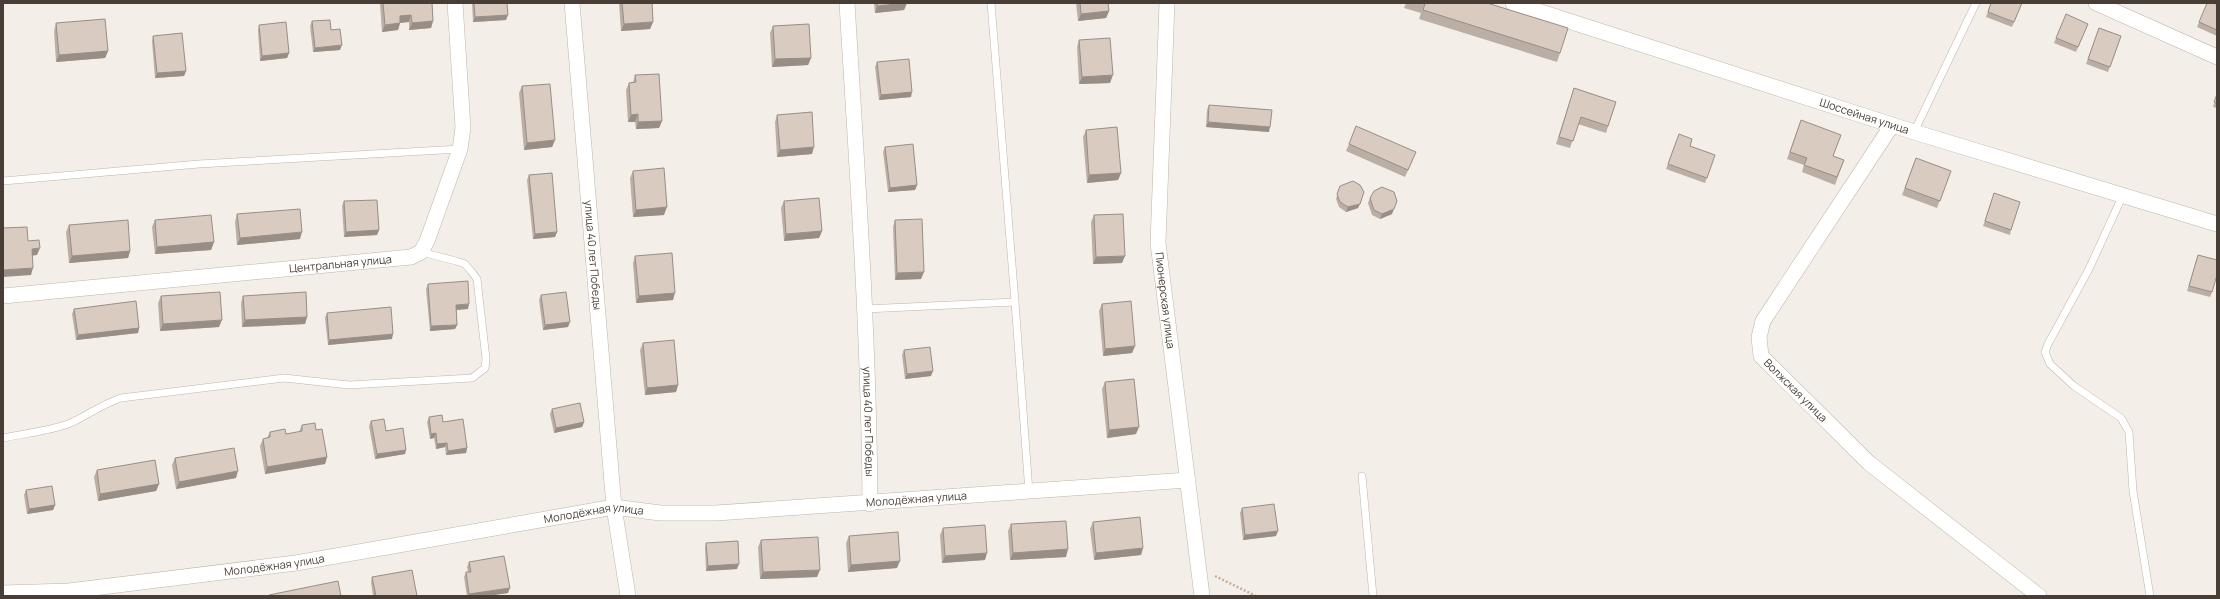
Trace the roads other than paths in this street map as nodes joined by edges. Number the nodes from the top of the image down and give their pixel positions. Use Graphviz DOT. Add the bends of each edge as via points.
graph roads {
  1 [pos="455,3"];
  2 [pos="572,3"];
  3 [pos="847,3"];
  4 [pos="991,3"];
  5 [pos="1167,3"];
  6 [pos="1513,3"];
  7 [pos="1976,3"];
  8 [pos="2096,3"];
  9 [pos="2217,57"];
  10 [pos="1892,125"];
  11 [pos="1914,132"];
  12 [pos="460,149"];
  13 [pos="3,181"];
  14 [pos="2122,197"];
  15 [pos="2217,224"];
  16 [pos="421,252"];
  17 [pos="3,296"];
  18 [pos="1015,302"];
  19 [pos="865,309"];
  20 [pos="3,438"];
  21 [pos="1362,476"];
  22 [pos="1188,480"];
  23 [pos="1029,492"];
  24 [pos="870,504"];
  25 [pos="614,507"];
  26 [pos="3,590"];
  27 [pos="628,596"];
  28 [pos="1202,596"];
  29 [pos="1373,596"];
  30 [pos="2039,596"];
  31 [pos="2150,596"];
  1 -- 12 [label="street" via="463,128"];
  2 -- 25 [label="street, улица 40 лет Победы"];
  3 -- 19 [label="street, улица 40 лет Победы"];
  4 -- 18 [label="lane"];
  5 -- 22 [label="street, Пионерская улица" via="1158,243"];
  6 -- 10 [label="street, Шоссейная улица"];
  7 -- 11 [label="lane"];
  8 -- 9 [label="street"];
  10 -- 11 [label="street, Шоссейная улица"];
  10 -- 30 [label="street, Волжская улица" via="1763,321 1758,337 1761,356 1869,463"];
  11 -- 14 [label="street, Шоссейная улица"];
  12 -- 13 [label="lane" via="198,164"];
  12 -- 16 [label="street"];
  14 -- 15 [label="street, Шоссейная улица"];
  14 -- 31 [label="lane" via="2089,269 2045,352 2050,364 2074,386 2122,418 2129,432 2133,491"];
  16 -- 17 [label="street, Центральная улица" via="411,257"];
  16 -- 20 [label="lane" via="464,264 477,279 486,359 485,368 472,378 349,385 284,378 109,402 73,422 56,428"];
  18 -- 19 [label="lane"];
  18 -- 23 [label="lane"];
  19 -- 24 [label="street, улица 40 лет Победы" via="870,413"];
  21 -- 29 [label="lane"];
  22 -- 23 [label="street, Молодёжная улица"];
  22 -- 28 [label="street, Пионерская улица"];
  23 -- 24 [label="street, Молодёжная улица"];
  24 -- 25 [label="street, Молодёжная улица" via="716,513 660,513"];
  25 -- 26 [label="street, Молодёжная улица" via="296,563 69,591"];
  25 -- 27 [label="street, улица 40 лет Победы"];
}
